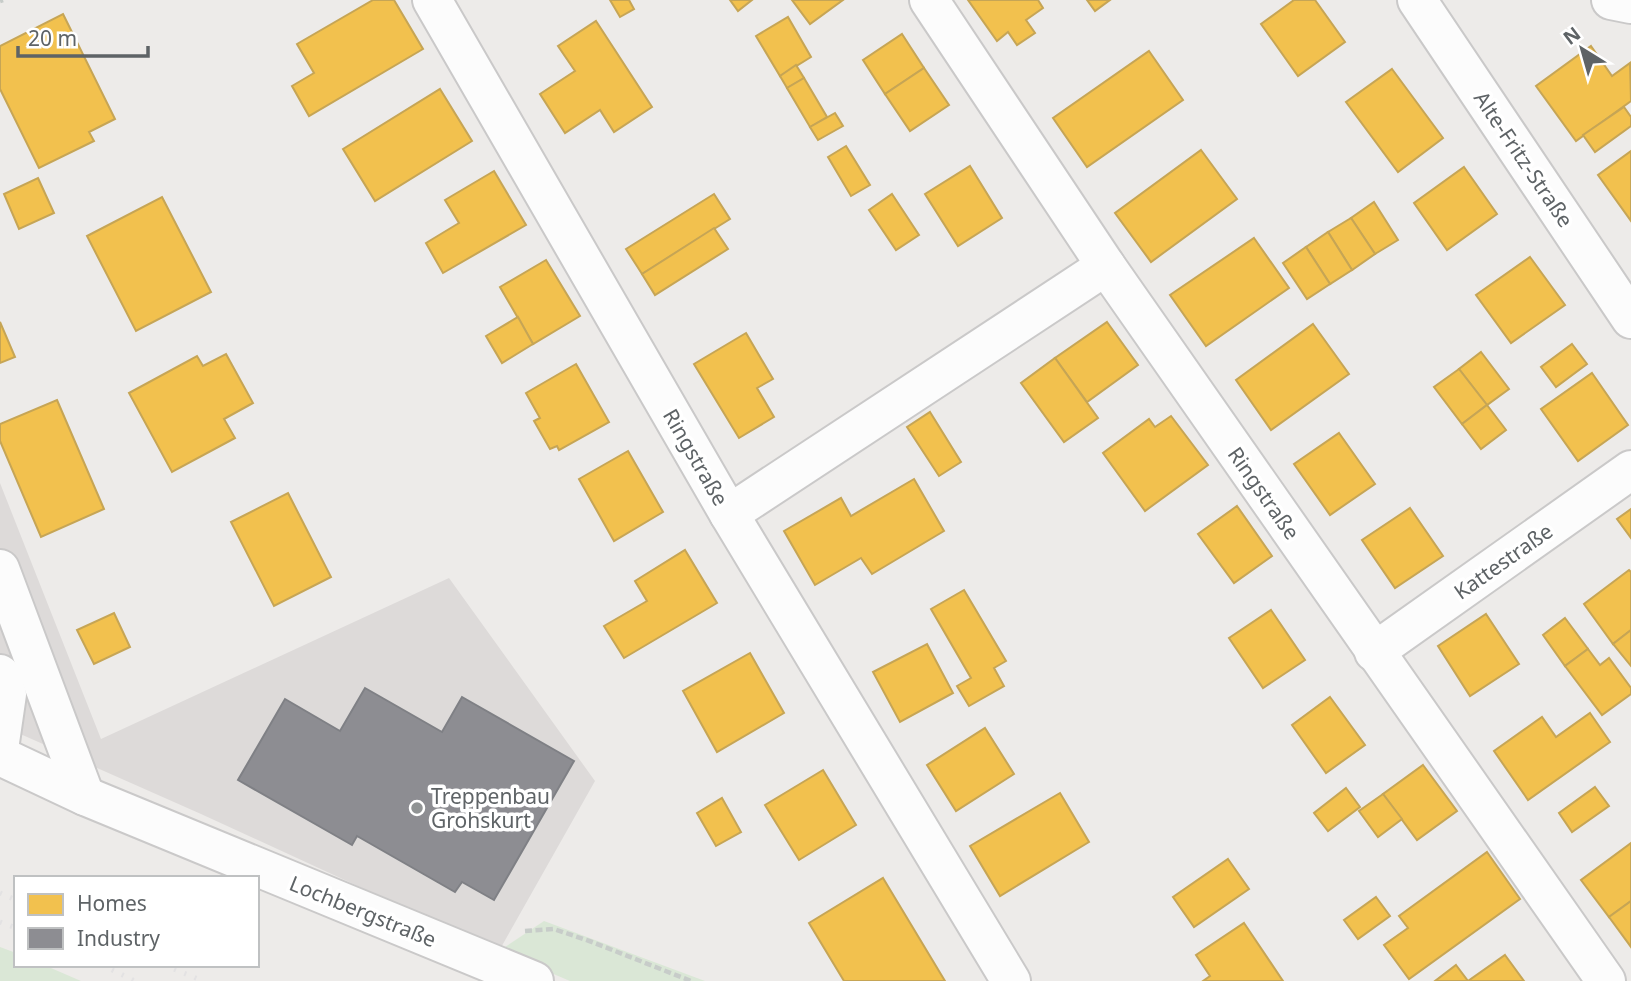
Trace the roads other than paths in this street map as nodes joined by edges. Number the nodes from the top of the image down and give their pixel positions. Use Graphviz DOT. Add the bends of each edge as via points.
graph roads {
  1 [pos="432,0"];
  2 [pos="929,0"];
  3 [pos="1417,0"];
  4 [pos="1611,0"];
  5 [pos="1631,4"];
  6 [pos="1106,266"];
  7 [pos="1631,319"];
  8 [pos="1631,470"];
  9 [pos="729,514"];
  10 [pos="0,569"];
  11 [pos="1374,652"];
  12 [pos="0,674"];
  13 [pos="0,742"];
  14 [pos="0,756"];
  15 [pos="85,796"];
  16 [pos="534,981"];
  17 [pos="1011,981"];
  18 [pos="1606,981"];
  1 -- 9 [label="street, Ringstraße"];
  2 -- 6 [label="street, Ringstraße"];
  3 -- 7 [label="street, Alte-Fritz-Straße"];
  4 -- 5 [label="street"];
  6 -- 9 [label="street"];
  6 -- 11 [label="street, Ringstraße"];
  8 -- 11 [label="street, Kattestraße"];
  9 -- 17 [label="street, Ringstraße"];
  10 -- 15 [label="street"];
  11 -- 18 [label="street, Ringstraße"];
  12 -- 13 [label="street" via="7,694"];
  14 -- 15 [label="street, Lochbergstraße"];
  15 -- 16 [label="street, Lochbergstraße"];
}
